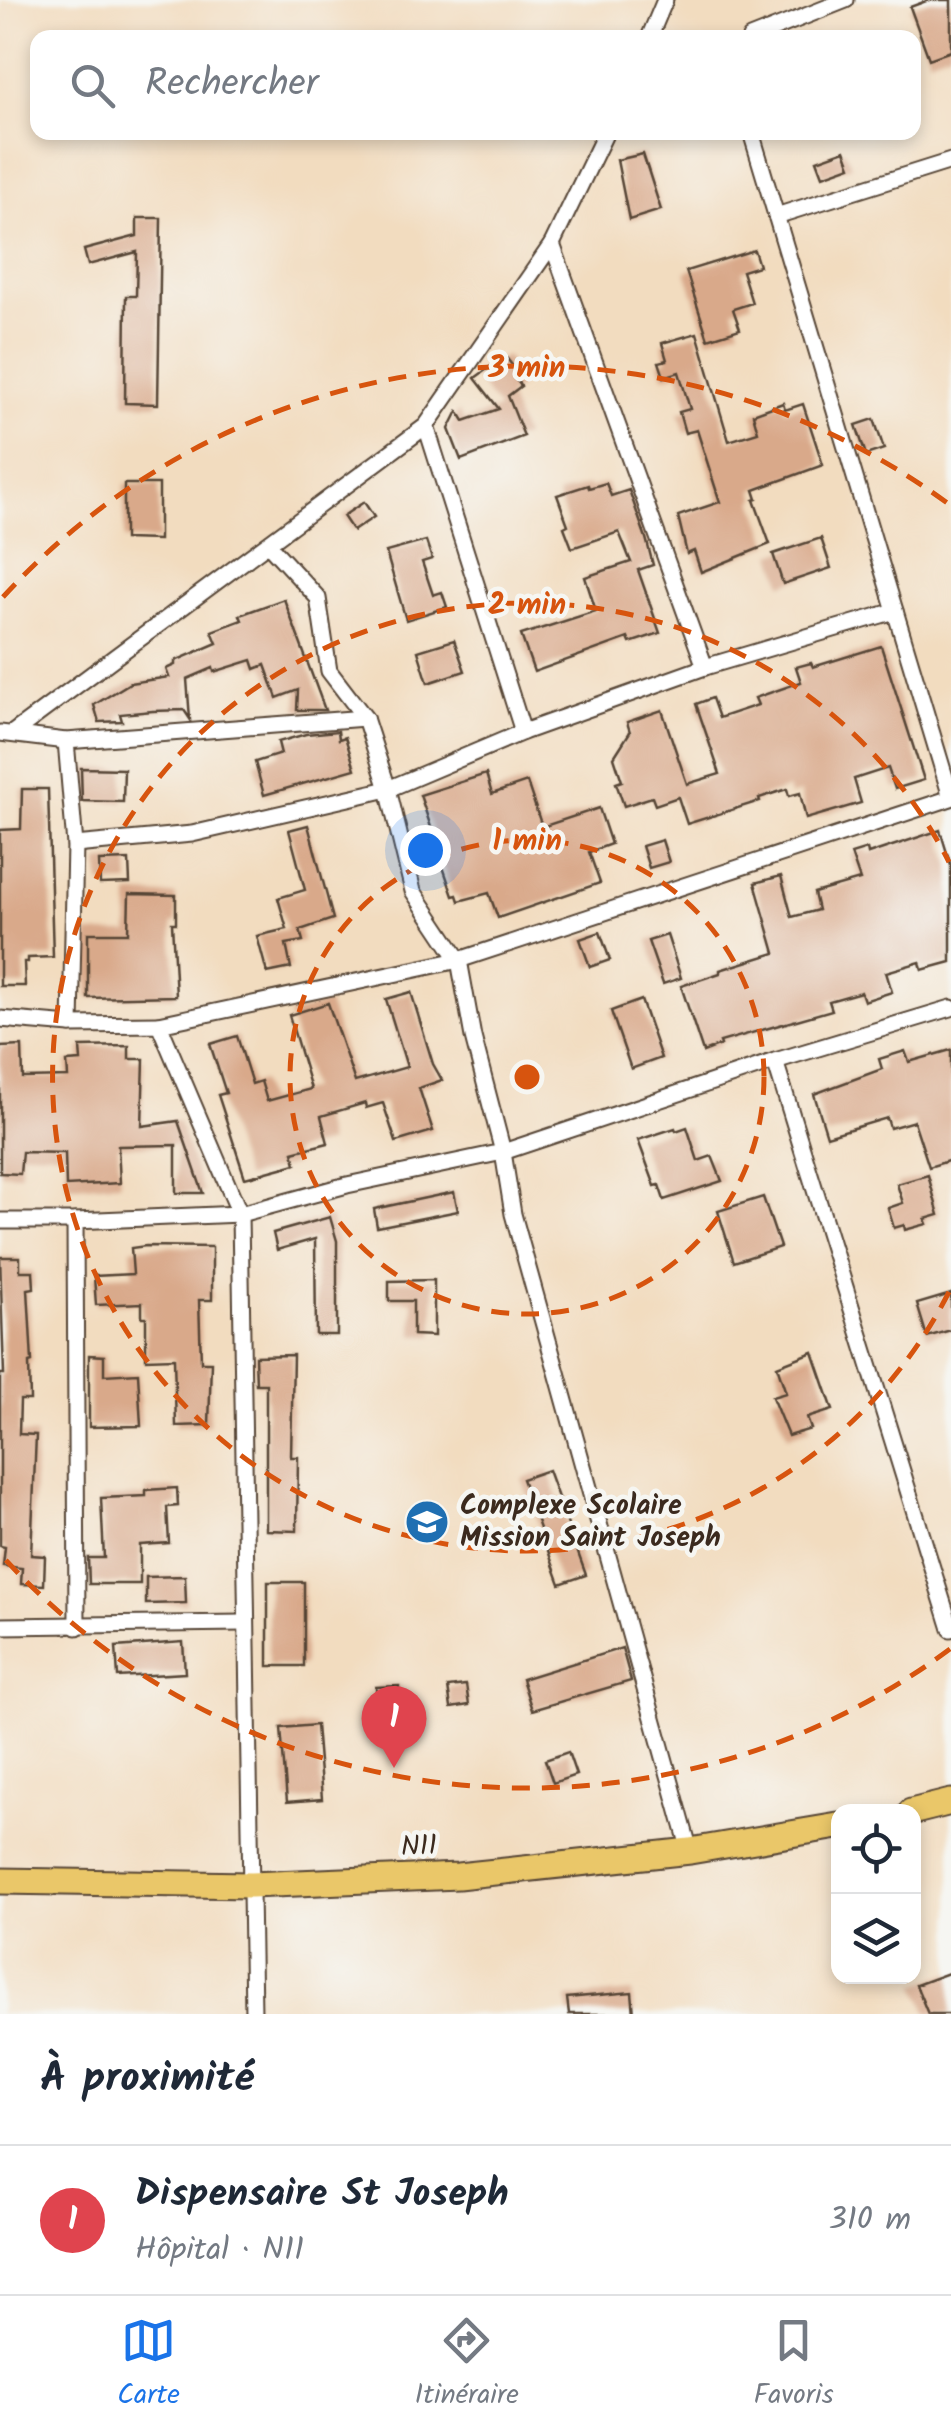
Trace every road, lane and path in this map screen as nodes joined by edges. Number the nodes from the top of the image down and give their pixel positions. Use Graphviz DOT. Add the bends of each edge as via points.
graph roads {
  1 [pos="665,0"];
  2 [pos="846,0"];
  3 [pos="652,30"];
  4 [pos="770,30"];
  5 [pos="602,140"];
  6 [pos="753,140"];
  7 [pos="951,161"];
  8 [pos="776,216"];
  9 [pos="552,244"];
  10 [pos="426,426"];
  11 [pos="268,544"];
  12 [pos="895,612"];
  13 [pos="705,666"];
  14 [pos="365,718"];
  15 [pos="522,732"];
  16 [pos="7,733"];
  17 [pos="66,741"];
  18 [pos="388,789"];
  19 [pos="951,797"];
  20 [pos="75,845"];
  21 [pos="459,960"];
  22 [pos="951,1008"];
  23 [pos="0,1019"];
  24 [pos="159,1024"];
  25 [pos="72,1025"];
  26 [pos="775,1061"];
  27 [pos="503,1152"];
  28 [pos="240,1214"];
  29 [pos="0,1221"];
  30 [pos="75,1221"];
  31 [pos="244,1623"];
  32 [pos="0,1626"];
  33 [pos="78,1627"];
  34 [pos="951,1629"];
  35 [pos="951,1802"];
  36 [pos="921,1810"];
  37 [pos="831,1827"];
  38 [pos="690,1851"];
  39 [pos="0,1881"];
  40 [pos="251,1885"];
  41 [pos="253,2014"];
  1 -- 3 [label="street"];
  2 -- 4 [label="street"];
  5 -- 9 [label="street"];
  6 -- 8 [label="street"];
  7 -- 8 [label="street"];
  8 -- 12 [label="street"];
  9 -- 10 [label="street"];
  9 -- 13 [label="street"];
  10 -- 11 [label="street"];
  10 -- 15 [label="street"];
  11 -- 14 [label="street" via="318,598 330,670"];
  11 -- 16 [label="street"];
  12 -- 13 [label="street"];
  12 -- 19 [label="street"];
  13 -- 15 [label="street"];
  14 -- 17 [label="street"];
  14 -- 18 [label="street"];
  15 -- 18 [label="street"];
  16 -- 17 [label="street"];
  17 -- 20 [label="street"];
  18 -- 20 [label="street" via="192,834"];
  18 -- 21 [label="street" via="413,891"];
  19 -- 21 [label="street"];
  20 -- 25 [label="street"];
  21 -- 24 [label="street"];
  21 -- 27 [label="street"];
  22 -- 26 [label="street"];
  23 -- 25 [label="street"];
  24 -- 25 [label="street"];
  24 -- 28 [label="street"];
  26 -- 27 [label="street"];
  26 -- 34 [label="street"];
  27 -- 28 [label="street"];
  27 -- 38 [label="street" via="513,1214"];
  28 -- 30 [label="street"];
  28 -- 31 [label="street"];
  29 -- 30 [label="street"];
  30 -- 33 [label="street"];
  31 -- 33 [label="street"];
  31 -- 40 [label="street"];
  32 -- 33 [label="street"];
  35 -- 36 [label="main road"];
  37 -- 38 [label="main road, N11"];
  38 -- 40 [label="main road, N11" via="458,1876"];
  39 -- 40 [label="main road, N11"];
  40 -- 41 [label="street"];
}
